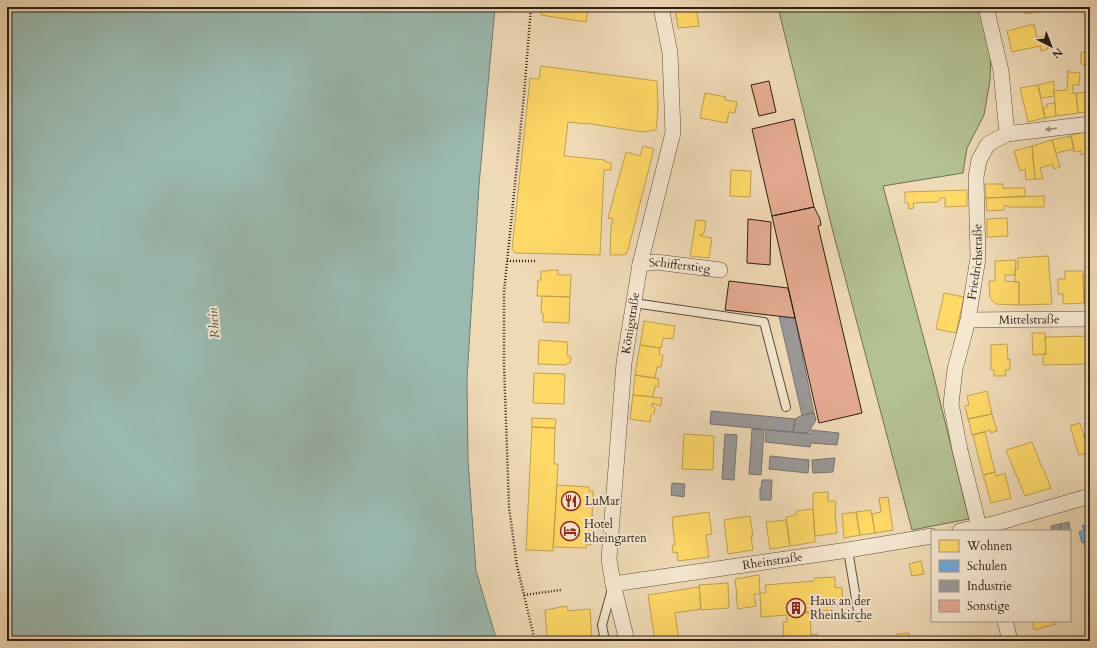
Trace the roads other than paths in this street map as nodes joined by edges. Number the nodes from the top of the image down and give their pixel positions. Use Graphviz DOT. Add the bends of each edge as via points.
graph roads {
  1 [pos="661,7"];
  2 [pos="986,7"];
  3 [pos="1090,124"];
  4 [pos="1007,134"];
  5 [pos="640,264"];
  6 [pos="720,270"];
  7 [pos="634,303"];
  8 [pos="1090,319"];
  9 [pos="968,320"];
  10 [pos="786,407"];
  11 [pos="1090,496"];
  12 [pos="979,527"];
  13 [pos="965,530"];
  14 [pos="931,536"];
  15 [pos="848,550"];
  16 [pos="613,584"];
  17 [pos="859,617"];
  18 [pos="1005,622"];
  19 [pos="605,641"];
  20 [pos="627,641"];
  21 [pos="1010,641"];
  1 -- 5 [label="street, Königstraße" via="670,53 673,133"];
  2 -- 4 [label="street" via="1001,71"];
  3 -- 4 [label="street, one-way"];
  4 -- 9 [label="street, Friedrichstraße" via="988,144 978,160 978,258"];
  5 -- 6 [label="street, Schifferstieg" via="656,262"];
  5 -- 7 [label="street, Königstraße"];
  7 -- 10 [label="lane" via="764,322"];
  7 -- 16 [label="street, Königstraße" via="624,363 609,559"];
  8 -- 9 [label="street, Mittelstraße"];
  9 -- 12 [label="street, Friedrichstraße" via="955,369 951,404"];
  11 -- 12 [label="street"];
  12 -- 13 [label="street"];
  14 -- 15 [label="street, Rheinstraße"];
  15 -- 16 [label="street, Rheinstraße"];
  15 -- 17 [label="lane"];
  16 -- 19 [label="lane" via="602,625"];
  16 -- 20 [label="street, Königstraße"];
  18 -- 21 [label="street"];
}
